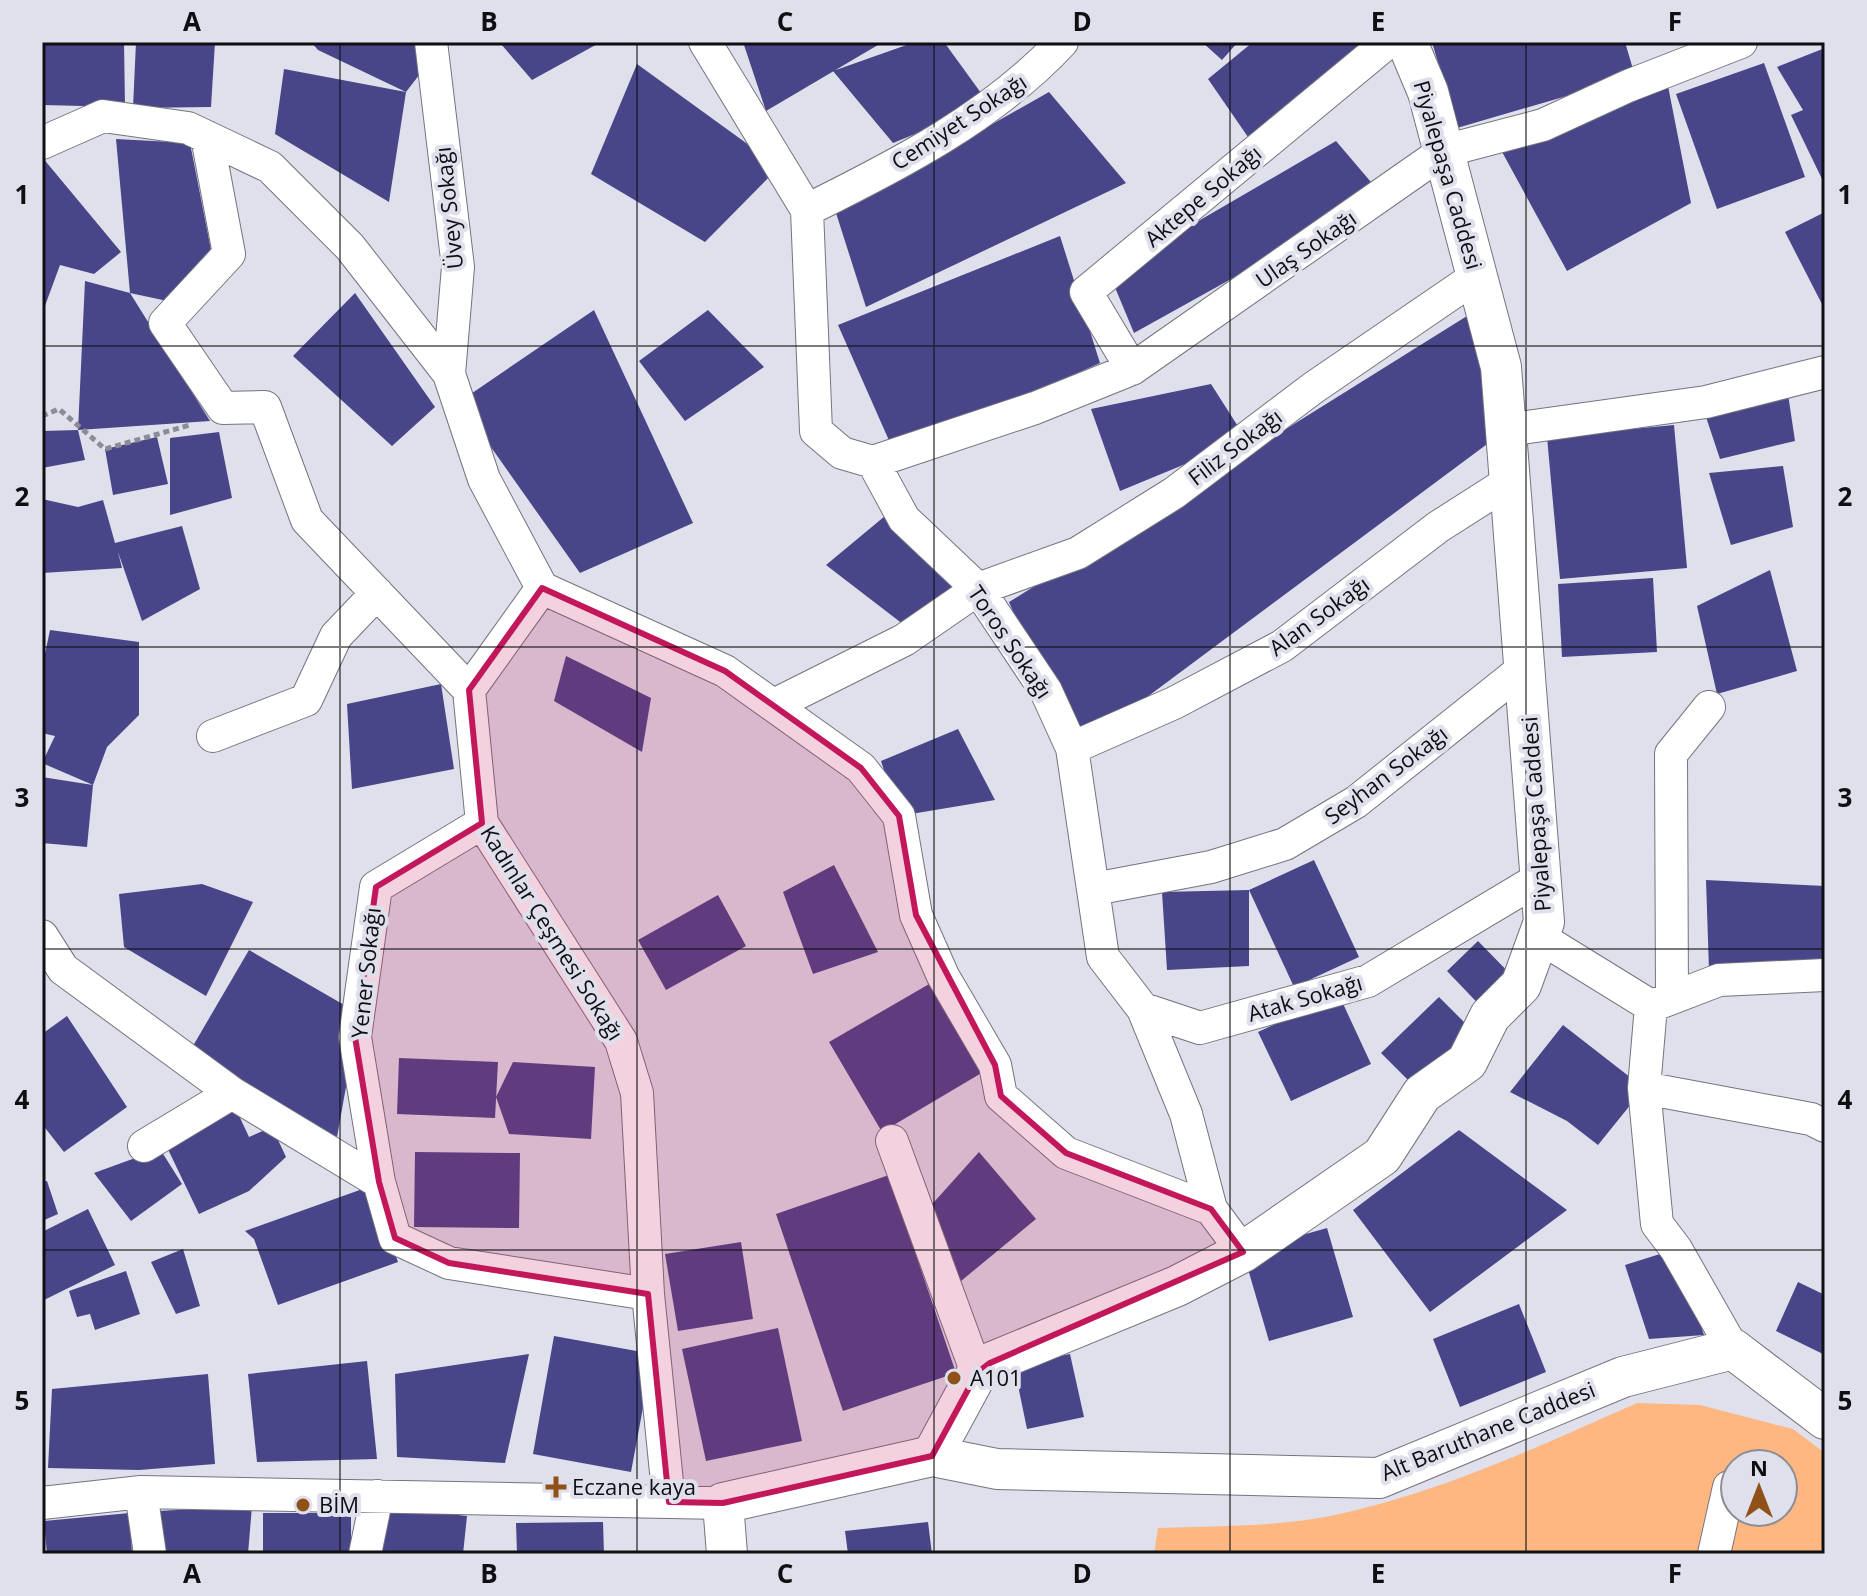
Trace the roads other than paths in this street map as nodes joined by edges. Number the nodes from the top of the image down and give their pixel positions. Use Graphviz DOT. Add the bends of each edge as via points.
graph roads {
  1 [pos="431,42"];
  2 [pos="705,42"];
  3 [pos="1062,42"];
  4 [pos="1388,42"];
  5 [pos="1407,42"];
  6 [pos="1741,42"];
  7 [pos="207,137"];
  8 [pos="42,143"];
  9 [pos="1444,151"];
  10 [pos="807,210"];
  11 [pos="1477,276"];
  12 [pos="1132,369"];
  13 [pos="1825,372"];
  14 [pos="449,374"];
  15 [pos="1506,430"];
  16 [pos="873,462"];
  17 [pos="1510,481"];
  18 [pos="542,588"];
  19 [pos="978,589"];
  20 [pos="377,593"];
  21 [pos="1524,668"];
  22 [pos="469,690"];
  23 [pos="774,705"];
  24 [pos="1709,707"];
  25 [pos="213,736"];
  26 [pos="1072,748"];
  27 [pos="482,823"];
  28 [pos="1540,878"];
  29 [pos="1094,889"];
  30 [pos="42,936"];
  31 [pos="1539,937"];
  32 [pos="1825,975"];
  33 [pos="1662,1002"];
  34 [pos="1143,1009"];
  35 [pos="1644,1088"];
  36 [pos="232,1093"];
  37 [pos="1825,1126"];
  38 [pos="892,1141"];
  39 [pos="144,1146"];
  40 [pos="379,1182"];
  41 [pos="1211,1209"];
  42 [pos="1243,1252"];
  43 [pos="648,1294"];
  44 [pos="1733,1349"];
  45 [pos="977,1373"];
  46 [pos="1825,1419"];
  47 [pos="932,1456"];
  48 [pos="141,1492"];
  49 [pos="377,1496"];
  50 [pos="669,1502"];
  51 [pos="42,1503"];
  52 [pos="723,1503"];
  53 [pos="1720,1528"];
  54 [pos="150,1554"];
  55 [pos="365,1554"];
  56 [pos="727,1554"];
  57 [pos="1714,1554"];
  1 -- 14 [label="street, Üvey Sokağı" via="458,267"];
  2 -- 10 [label="street"];
  3 -- 10 [label="street, Cemiyet Sokağı" via="1032,74 910,159"];
  4 -- 12 [label="street, Aktepe Sokağı" via="1086,292"];
  5 -- 9 [label="street, Piyalepaşa Caddesi"];
  6 -- 9 [label="street, Ulaş Sokağı" via="1543,125"];
  7 -- 8 [label="street" via="188,128 103,116"];
  7 -- 14 [label="street" via="270,167 350,247"];
  7 -- 20 [label="street" via="229,254 165,323 223,408 265,407 307,520"];
  9 -- 11 [label="street, Piyalepaşa Caddesi"];
  9 -- 12 [label="street, Ulaş Sokağı"];
  10 -- 16 [label="street" via="816,431 842,453"];
  11 -- 15 [label="street, Piyalepaşa Caddesi" via="1501,367"];
  11 -- 19 [label="street, Filiz Sokağı" via="1313,388 1174,493 1078,553"];
  12 -- 16 [label="street, Ulaş Sokağı"];
  13 -- 15 [label="street" via="1706,402"];
  14 -- 18 [label="street" via="484,479"];
  15 -- 17 [label="street, Piyalepaşa Caddesi"];
  16 -- 19 [label="street, Toros Sokağı" via="904,519"];
  17 -- 21 [label="street, Piyalepaşa Caddesi"];
  17 -- 26 [label="street, Alan Sokağı" via="1438,527 1282,646 1174,703"];
  18 -- 22 [label="street"];
  18 -- 23 [label="street" via="725,671"];
  19 -- 23 [label="street, Filiz Sokağı" via="904,640"];
  19 -- 26 [label="street, Toros Sokağı" via="1046,691"];
  20 -- 22 [label="street"];
  20 -- 25 [label="street" via="336,636 306,700"];
  21 -- 28 [label="street, Piyalepaşa Caddesi"];
  21 -- 29 [label="street, Seyhan Sokağı" via="1356,802 1285,844 1211,867"];
  22 -- 27 [label="street, Kadınlar Çeşmesi Sokağı"];
  23 -- 41 [label="street" via="861,768 899,816 916,915 943,976 995,1065 1001,1096 1066,1153"];
  24 -- 33 [label="street" via="1671,754"];
  26 -- 29 [label="street, Toros Sokağı"];
  27 -- 40 [label="street, Yener Sokağı" via="376,887 355,1037"];
  27 -- 43 [label="street, Kadınlar Çeşmesi Sokağı" via="621,1041 637,1093"];
  28 -- 31 [label="street, Piyalepaşa Caddesi" via="1544,922"];
  28 -- 34 [label="street, Atak Sokağı" via="1368,981 1200,1028"];
  29 -- 34 [label="street, Toros Sokağı" via="1103,957"];
  30 -- 36 [label="street" via="63,969"];
  31 -- 33 [label="street"];
  31 -- 42 [label="street, Piyalepaşa Caddesi" via="1521,985 1490,1016 1467,1062 1422,1094 1382,1156"];
  32 -- 33 [label="street" via="1719,980"];
  33 -- 35 [label="street"];
  34 -- 41 [label="street, Toros Sokağı" via="1186,1114"];
  35 -- 37 [label="street"];
  35 -- 44 [label="street" via="1657,1224"];
  36 -- 39 [label="street"];
  36 -- 40 [label="street"];
  38 -- 45 [label="street"];
  40 -- 43 [label="street" via="395,1238 449,1263"];
  41 -- 42 [label="street"];
  42 -- 45 [label="street, Piyalepaşa Caddesi"];
  43 -- 50 [label="street, Kadınlar Çeşmesi Sokağı"];
  44 -- 46 [label="street"];
  44 -- 47 [label="street, Alt Baruthane Caddesi" via="1623,1377 1379,1478 997,1469"];
  45 -- 47 [label="street"];
  47 -- 52 [label="street"];
  48 -- 49 [label="street"];
  48 -- 51 [label="street"];
  48 -- 54 [label="street"];
  49 -- 50 [label="street"];
  49 -- 55 [label="street"];
  50 -- 52 [label="street"];
  52 -- 56 [label="street"];
  53 -- 57 [label="street"];
}
